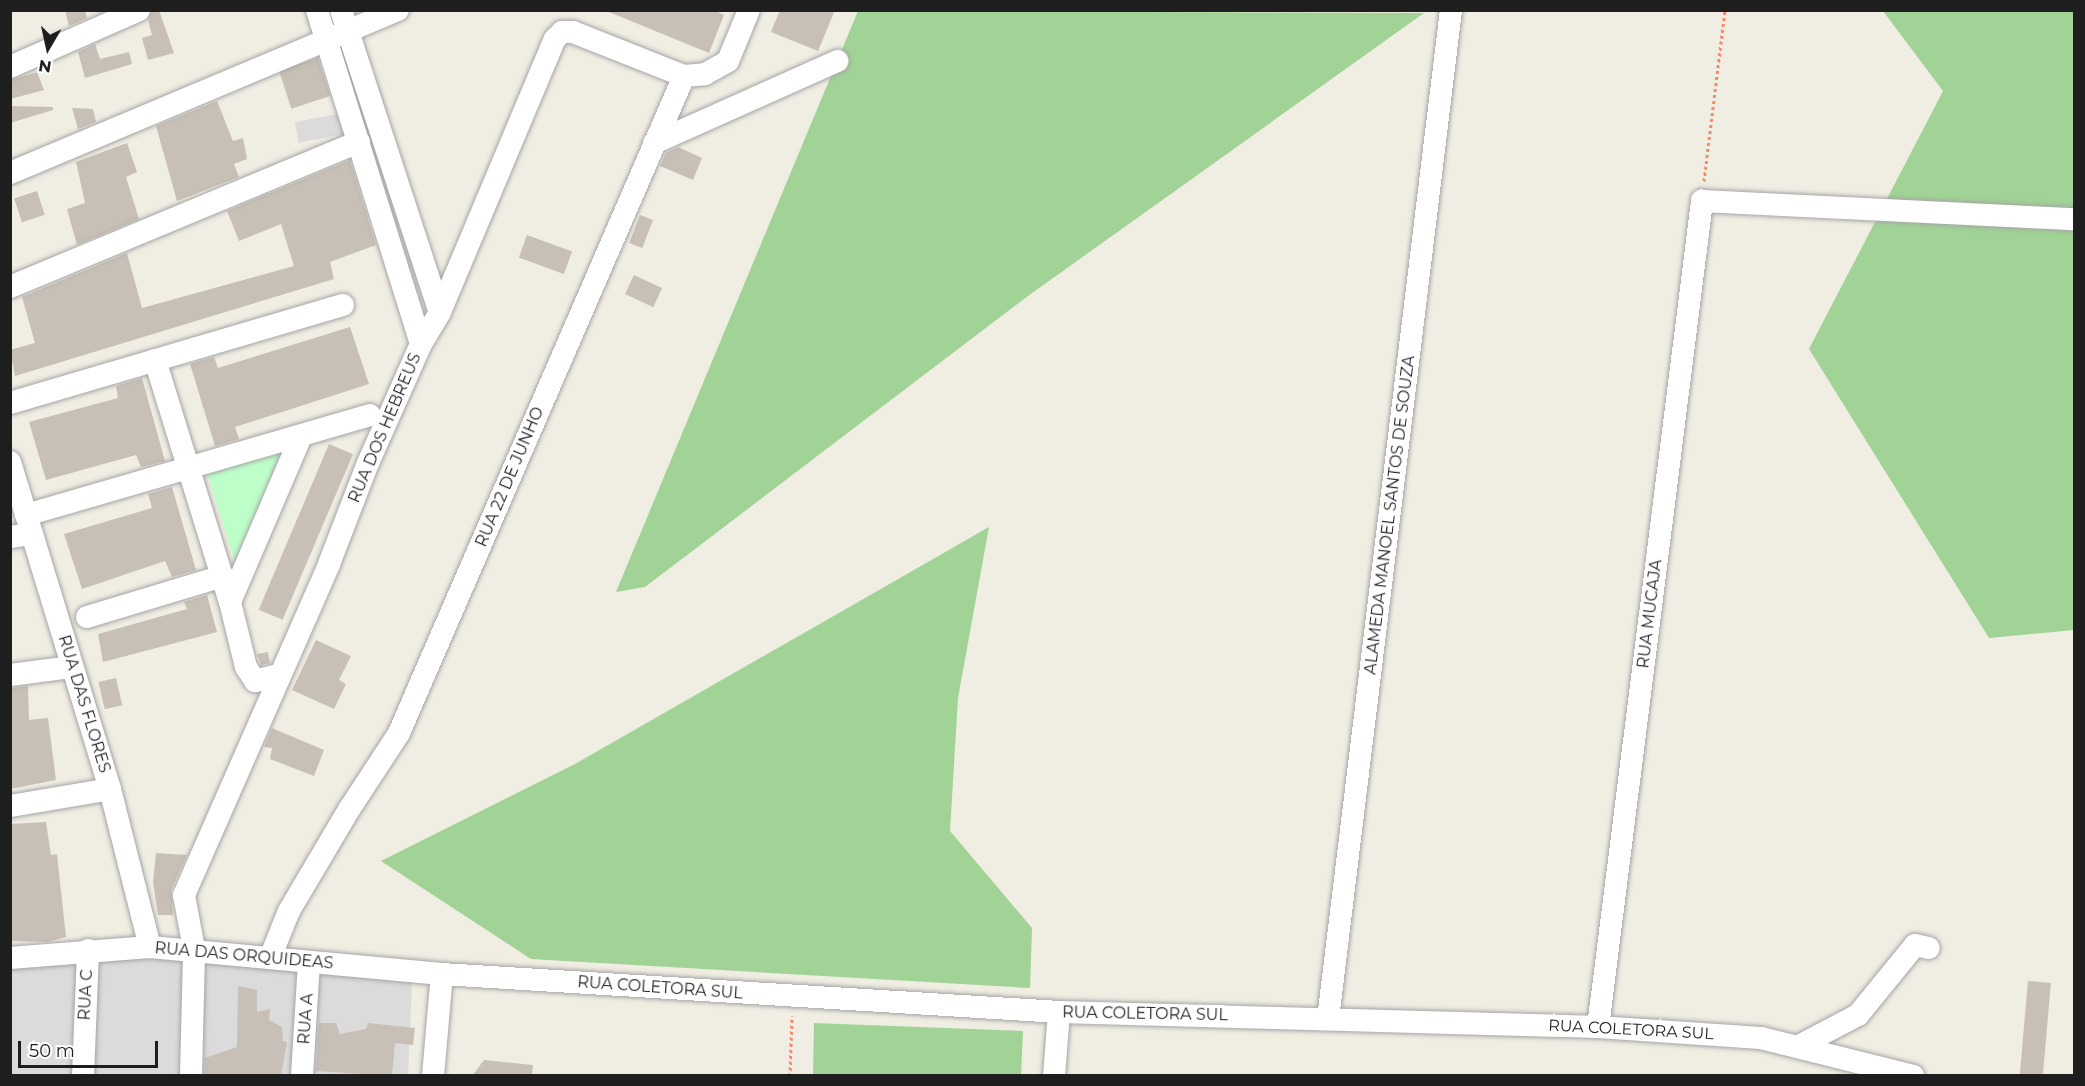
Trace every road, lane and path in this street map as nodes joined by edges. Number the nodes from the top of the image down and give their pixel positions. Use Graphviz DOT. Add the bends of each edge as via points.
graph roads {
  1 [pos="139,10"];
  2 [pos="317,10"];
  3 [pos="398,10"];
  4 [pos="749,10"];
  5 [pos="1451,10"];
  6 [pos="1725,10"];
  7 [pos="344,21"];
  8 [pos="327,42"];
  9 [pos="837,61"];
  10 [pos="10,67"];
  11 [pos="684,76"];
  12 [pos="359,142"];
  13 [pos="654,142"];
  14 [pos="10,173"];
  15 [pos="1702,201"];
  16 [pos="2074,219"];
  17 [pos="10,287"];
  18 [pos="343,305"];
  19 [pos="440,312"];
  20 [pos="422,344"];
  21 [pos="155,360"];
  22 [pos="10,403"];
  23 [pos="370,415"];
  24 [pos="301,436"];
  25 [pos="10,462"];
  26 [pos="187,466"];
  27 [pos="23,529"];
  28 [pos="222,576"];
  29 [pos="230,602"];
  30 [pos="87,617"];
  31 [pos="72,667"];
  32 [pos="10,675"];
  33 [pos="278,675"];
  34 [pos="110,789"];
  35 [pos="10,806"];
  36 [pos="150,947"];
  37 [pos="1929,948"];
  38 [pos="194,949"];
  39 [pos="88,950"];
  40 [pos="10,958"];
  41 [pos="270,958"];
  42 [pos="309,963"];
  43 [pos="442,974"];
  44 [pos="793,996"];
  45 [pos="1059,1012"];
  46 [pos="1328,1018"];
  47 [pos="1598,1027"];
  48 [pos="1799,1046"];
  49 [pos="1847,1057"];
  50 [pos="83,1076"];
  51 [pos="191,1076"];
  52 [pos="302,1076"];
  53 [pos="433,1076"];
  54 [pos="790,1076"];
  55 [pos="1054,1076"];
  56 [pos="1864,1076"];
  57 [pos="1913,1076"];
  1 -- 10 [label="street"];
  2 -- 8 [label="street"];
  3 -- 7 [label="street"];
  4 -- 11 [label="street" via="728,61 705,74"];
  5 -- 46 [label="street, ALAMEDA MANOEL SANTOS DE SOUZA"];
  6 -- 15 [label="path"];
  7 -- 8 [label="street"];
  7 -- 19 [label="street"];
  8 -- 12 [label="street"];
  8 -- 14 [label="street"];
  9 -- 13 [label="street"];
  11 -- 13 [label="street, RUA 22 DE JUNHO"];
  11 -- 19 [label="street, RUA DOS HEBREUS" via="573,32 562,32 555,39"];
  12 -- 17 [label="street"];
  12 -- 20 [label="street"];
  13 -- 41 [label="street, RUA 22 DE JUNHO" via="399,733 289,911"];
  15 -- 16 [label="street"];
  15 -- 47 [label="street, RUA MUCAJA"];
  18 -- 21 [label="street"];
  19 -- 20 [label="street, RUA DOS HEBREUS"];
  20 -- 33 [label="street, RUA DOS HEBREUS"];
  21 -- 22 [label="street"];
  21 -- 26 [label="street"];
  23 -- 24 [label="street"];
  24 -- 26 [label="street"];
  24 -- 29 [label="street"];
  25 -- 27 [label="street, RUA DAS FLORES"];
  26 -- 27 [label="street"];
  26 -- 28 [label="street"];
  27 -- 31 [label="street, RUA DAS FLORES"];
  28 -- 29 [label="street"];
  28 -- 30 [label="street"];
  29 -- 33 [label="street" via="246,667 255,681"];
  31 -- 32 [label="street"];
  31 -- 34 [label="street, RUA DAS FLORES"];
  33 -- 38 [label="street, RUA DOS HEBREUS" via="184,895"];
  34 -- 35 [label="street"];
  34 -- 36 [label="street, RUA DAS FLORES"];
  36 -- 38 [label="street, RUA DAS ORQUIDEAS"];
  36 -- 39 [label="street, RUA DAS ORQUIDEAS"];
  37 -- 48 [label="street" via="1915,945 1858,1015"];
  38 -- 41 [label="street, RUA DAS ORQUIDEAS"];
  38 -- 51 [label="street, RUA DOS HEBREUS"];
  39 -- 40 [label="street, RUA DAS ORQUIDEAS"];
  39 -- 50 [label="street, RUA C"];
  41 -- 42 [label="street, RUA DAS ORQUIDEAS"];
  42 -- 43 [label="street, RUA DAS ORQUIDEAS"];
  42 -- 52 [label="street, RUA A"];
  43 -- 44 [label="street, RUA COLETORA SUL"];
  43 -- 53 [label="street"];
  44 -- 45 [label="street, RUA COLETORA SUL"];
  44 -- 54 [label="path"];
  45 -- 46 [label="street, RUA COLETORA SUL"];
  45 -- 55 [label="street"];
  46 -- 47 [label="street, RUA COLETORA SUL"];
  47 -- 48 [label="street, RUA COLETORA SUL" via="1761,1038"];
  48 -- 49 [label="street, RUA COLETORA SUL"];
  49 -- 56 [label="street"];
  49 -- 57 [label="street, RUA COLETORA SUL"];
}
